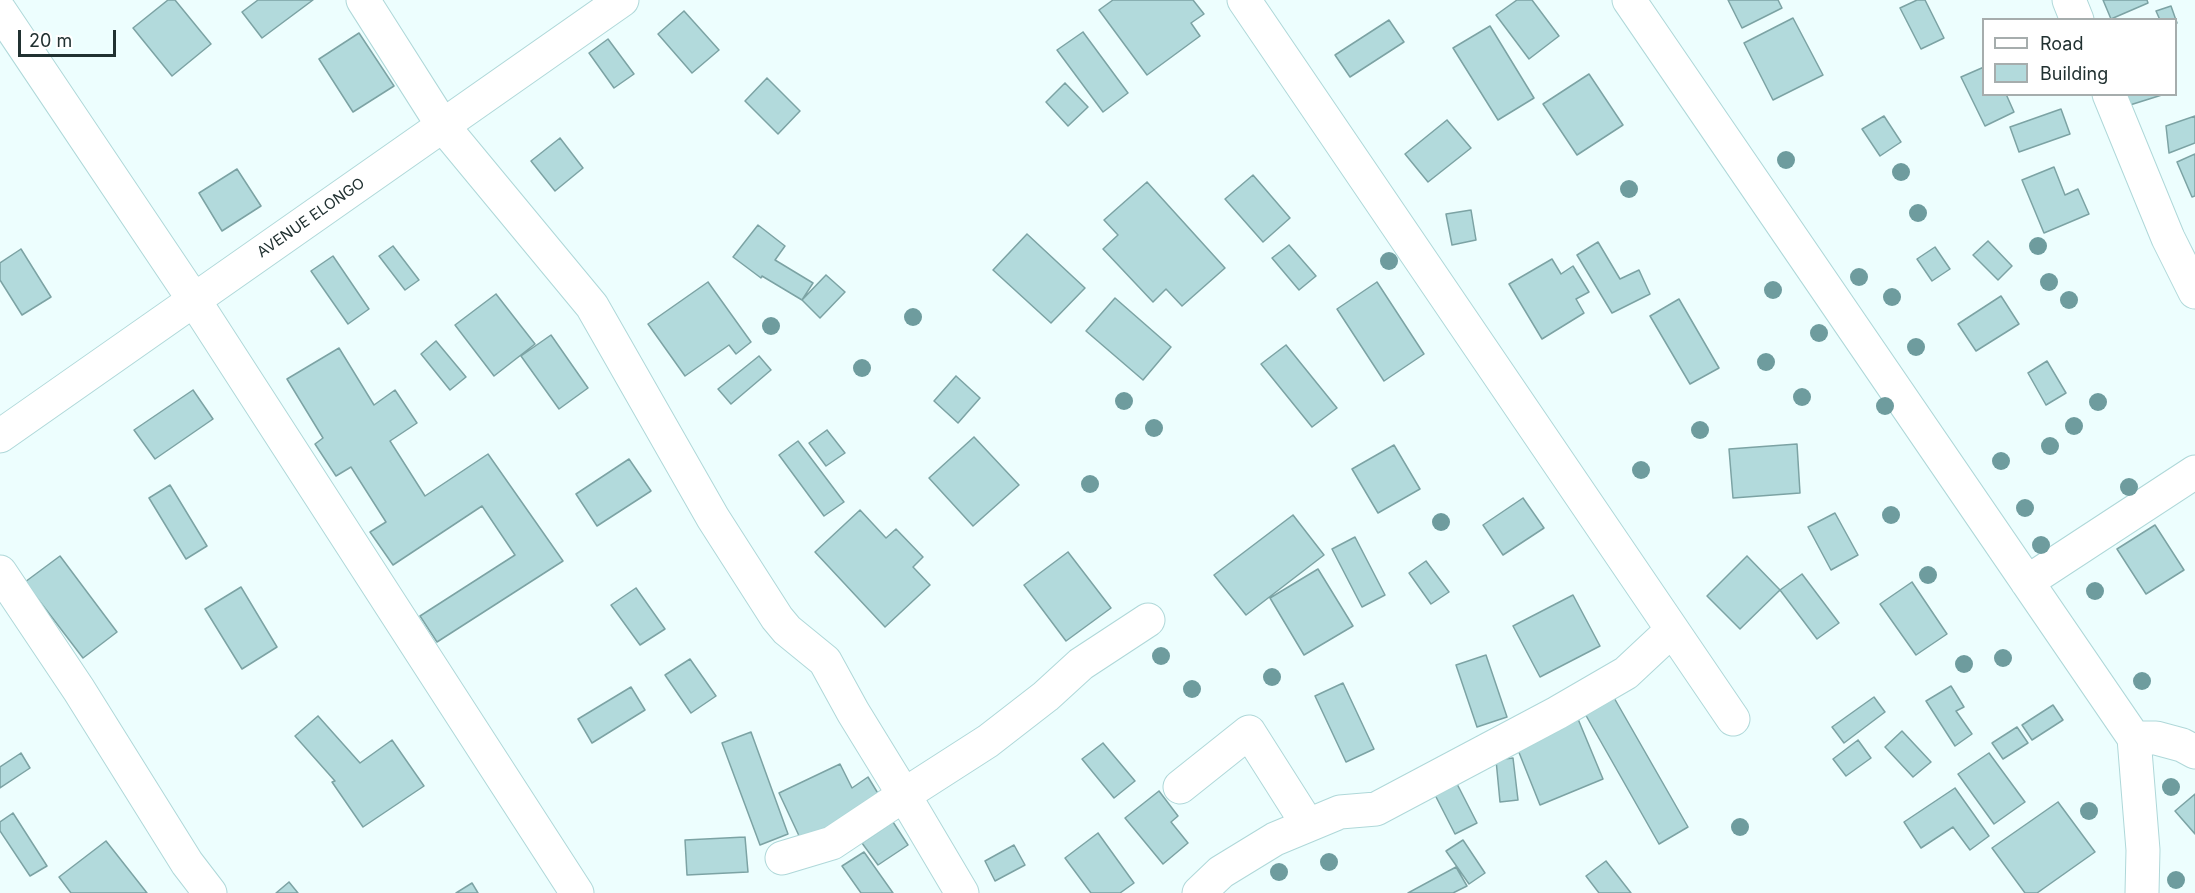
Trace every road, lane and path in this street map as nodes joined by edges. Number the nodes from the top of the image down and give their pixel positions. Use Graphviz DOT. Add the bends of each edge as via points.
graph roads {
  1 [pos="363,0"];
  2 [pos="622,0"];
  3 [pos="1244,0"];
  4 [pos="1629,0"];
  5 [pos="2069,0"];
  6 [pos="0,11"];
  7 [pos="2076,18"];
  8 [pos="2110,96"];
  9 [pos="443,126"];
  10 [pos="2195,292"];
  11 [pos="194,300"];
  12 [pos="0,436"];
  13 [pos="2195,472"];
  14 [pos="0,572"];
  15 [pos="2027,582"];
  16 [pos="1148,620"];
  17 [pos="1672,630"];
  18 [pos="1733,719"];
  19 [pos="2133,738"];
  20 [pos="2195,752"];
  21 [pos="1180,787"];
  22 [pos="904,795"];
  23 [pos="1308,825"];
  24 [pos="782,858"];
  25 [pos="210,893"];
  26 [pos="577,893"];
  27 [pos="962,893"];
  28 [pos="1199,893"];
  29 [pos="2142,893"];
  1 -- 9 [label="street"];
  2 -- 9 [label="street, AVENUE ELONGO"];
  3 -- 17 [label="street"];
  4 -- 15 [label="street"];
  5 -- 7 [label="street"];
  6 -- 11 [label="street"];
  8 -- 10 [label="street" via="2168,238"];
  9 -- 11 [label="street, AVENUE ELONGO"];
  9 -- 22 [label="street" via="592,306 713,518 777,618 825,661"];
  11 -- 12 [label="street, AVENUE ELONGO"];
  11 -- 26 [label="street"];
  13 -- 15 [label="street"];
  14 -- 25 [label="street"];
  15 -- 19 [label="street"];
  16 -- 22 [label="street" via="1081,664 988,741"];
  17 -- 18 [label="street"];
  17 -- 23 [label="street" via="1626,673 1557,714 1376,809 1340,812"];
  19 -- 20 [label="street" via="2156,738"];
  19 -- 29 [label="street" via="2143,850"];
  21 -- 23 [label="street" via="1249,732"];
  22 -- 24 [label="street" via="832,843"];
  22 -- 27 [label="street"];
  23 -- 28 [label="street" via="1275,839 1221,872"];
}
